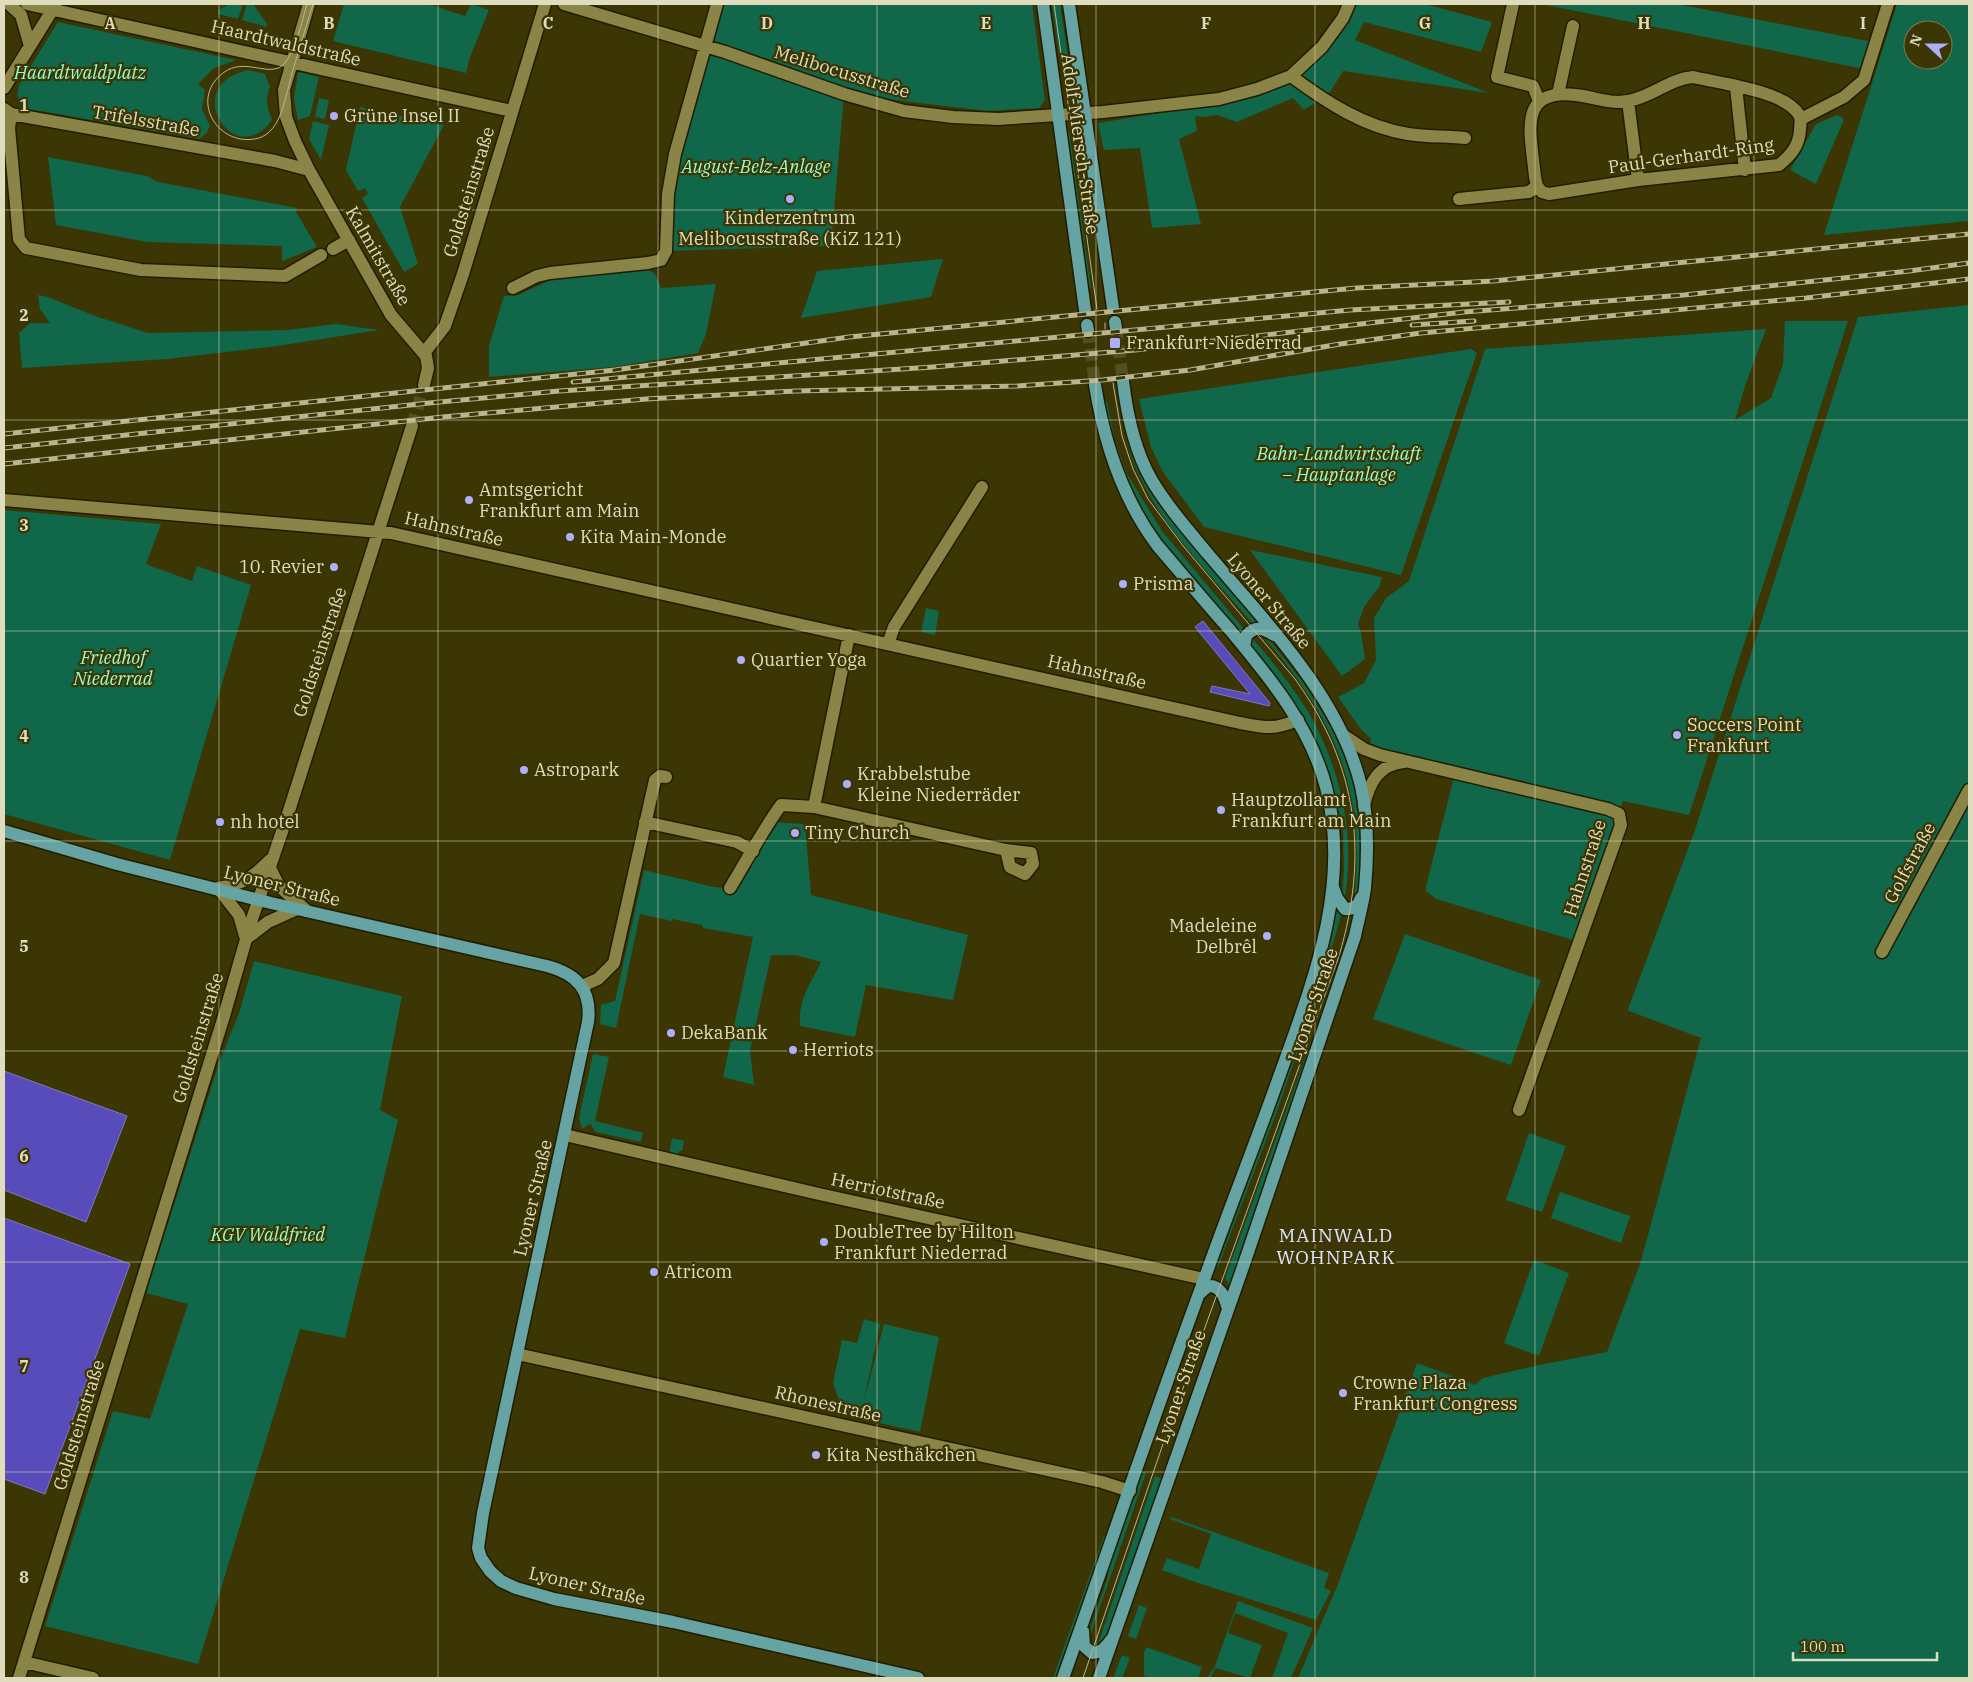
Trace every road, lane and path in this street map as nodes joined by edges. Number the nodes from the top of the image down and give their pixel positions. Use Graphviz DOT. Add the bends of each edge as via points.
graph roads {
  1 [pos="9,4"];
  2 [pos="27,4"];
  3 [pos="309,4"];
  4 [pos="545,4"];
  5 [pos="564,4"];
  6 [pos="717,4"];
  7 [pos="1043,4"];
  8 [pos="1069,4"];
  9 [pos="1349,4"];
  10 [pos="1513,4"];
  11 [pos="1887,4"];
  12 [pos="54,7"];
  13 [pos="1574,26"];
  14 [pos="30,46"];
  15 [pos="705,46"];
  16 [pos="292,62"];
  17 [pos="1291,76"];
  18 [pos="1736,87"];
  19 [pos="4,88"];
  20 [pos="1558,94"];
  21 [pos="1539,101"];
  22 [pos="1628,101"];
  23 [pos="512,111"];
  24 [pos="6,114"];
  25 [pos="1084,114"];
  26 [pos="1058,116"];
  27 [pos="1801,119"];
  28 [pos="1465,138"];
  29 [pos="295,141"];
  30 [pos="275,161"];
  31 [pos="310,170"];
  32 [pos="1745,170"];
  33 [pos="1638,180"];
  34 [pos="1537,186"];
  35 [pos="1459,199"];
  36 [pos="349,240"];
  37 [pos="513,288"];
  38 [pos="1113,308"];
  39 [pos="1086,310"];
  40 [pos="424,353"];
  41 [pos="1123,381"];
  42 [pos="424,385"];
  43 [pos="1095,385"];
  44 [pos="412,426"];
  45 [pos="982,487"];
  46 [pos="4,500"];
  47 [pos="377,532"];
  48 [pos="849,635"];
  49 [pos="1276,636"];
  50 [pos="888,644"];
  51 [pos="1244,647"];
  52 [pos="1298,720"];
  53 [pos="1343,735"];
  54 [pos="1409,762"];
  55 [pos="666,778"];
  56 [pos="1969,790"];
  57 [pos="1364,806"];
  58 [pos="814,807"];
  59 [pos="645,822"];
  60 [pos="4,831"];
  61 [pos="1006,850"];
  62 [pos="753,851"];
  63 [pos="272,862"];
  64 [pos="1332,882"];
  65 [pos="218,888"];
  66 [pos="730,888"];
  67 [pos="1364,890"];
  68 [pos="258,900"];
  69 [pos="302,910"];
  70 [pos="246,939"];
  71 [pos="1882,952"];
  72 [pos="582,986"];
  73 [pos="1519,1110"];
  74 [pos="565,1134"];
  75 [pos="1204,1279"];
  76 [pos="1199,1294"];
  77 [pos="1228,1308"];
  78 [pos="517,1354"];
  79 [pos="1130,1491"];
  80 [pos="1085,1616"];
  81 [pos="1112,1638"];
  82 [pos="24,1662"];
  83 [pos="19,1678"];
  84 [pos="93,1678"];
  85 [pos="918,1678"];
  86 [pos="1063,1678"];
  87 [pos="1099,1678"];
  1 -- 14 [label="street" via="21,15"];
  2 -- 12 [label="street, Haardtwaldstraße"];
  3 -- 16 [label="street"];
  4 -- 23 [label="street, Goldsteinstraße"];
  5 -- 15 [label="street, Melibocusstraße"];
  6 -- 15 [label="street"];
  7 -- 26 [label="main road, Adolf-Miersch-Straße"];
  8 -- 25 [label="main road, Adolf-Miersch-Straße"];
  9 -- 17 [label="street" via="1322,47"];
  10 -- 21 [label="street" via="1497,76 1533,86"];
  11 -- 27 [label="street" via="1864,80 1844,97"];
  12 -- 14 [label="street"];
  12 -- 16 [label="street, Haardtwaldstraße"];
  13 -- 20 [label="street"];
  14 -- 19 [label="street"];
  15 -- 26 [label="street, Melibocusstraße" via="904,111 980,120"];
  15 -- 37 [label="street" via="675,154 668,194 666,251 661,260 550,273"];
  16 -- 23 [label="street, Haardtwaldstraße"];
  16 -- 29 [label="street" via="283,96 286,117"];
  17 -- 25 [label="street, Melibocusstraße" via="1218,99"];
  17 -- 28 [label="street" via="1326,102 1369,123 1407,134"];
  18 -- 22 [label="street" via="1693,77 1680,78"];
  18 -- 27 [label="street" via="1774,96 1789,105"];
  18 -- 32 [label="street"];
  20 -- 21 [label="street"];
  20 -- 22 [label="street"];
  21 -- 34 [label="street" via="1530,120"];
  22 -- 33 [label="street"];
  23 -- 40 [label="street, Goldsteinstraße" via="445,326"];
  24 -- 30 [label="street, Trifelsstraße"];
  24 -- 36 [label="street" via="19,240 26,248 141,270 285,276"];
  25 -- 26 [label="street, Melibocusstraße"];
  25 -- 38 [label="main road, Adolf-Miersch-Straße"];
  26 -- 39 [label="main road, Adolf-Miersch-Straße"];
  27 -- 32 [label="street, Paul-Gerhardt-Ring" via="1800,141 1780,165"];
  29 -- 30 [label="street" via="288,156"];
  29 -- 31 [label="street"];
  30 -- 31 [label="street, Trifelsstraße"];
  31 -- 36 [label="street, Kalmitstraße"];
  32 -- 33 [label="street, Paul-Gerhardt-Ring"];
  33 -- 34 [label="street, Paul-Gerhardt-Ring" via="1550,194"];
  34 -- 35 [label="street" via="1529,192"];
  36 -- 40 [label="street, Kalmitstraße" via="391,315"];
  40 -- 42 [label="street" via="428,365"];
  41 -- 49 [label="main road, Lyoner Straße" via="1136,443 1151,479 1183,525"];
  43 -- 51 [label="main road, Lyoner Straße" via="1109,449 1135,512 1157,545"];
  44 -- 47 [label="street, Goldsteinstraße"];
  45 -- 50 [label="street" via="894,627"];
  46 -- 47 [label="street, Hahnstraße"];
  47 -- 48 [label="street, Hahnstraße"];
  47 -- 63 [label="street, Goldsteinstraße"];
  48 -- 50 [label="street, Hahnstraße"];
  48 -- 58 [label="street"];
  49 -- 51 [label="main road" via="1256,628 1246,636"];
  49 -- 53 [label="main road, Lyoner Straße" via="1308,675"];
  50 -- 52 [label="street, Hahnstraße" via="1266,728"];
  51 -- 52 [label="main road, Lyoner Straße"];
  52 -- 64 [label="main road, Lyoner Straße" via="1314,751 1326,787 1334,832"];
  53 -- 54 [label="street, Hahnstraße" via="1374,753"];
  53 -- 57 [label="main road, Lyoner Straße" via="1356,770"];
  54 -- 57 [label="street, Hahnstraße" via="1394,764 1379,772 1369,786"];
  54 -- 73 [label="street, Hahnstraße" via="1608,809 1619,814 1621,819"];
  55 -- 59 [label="street" via="660,776 655,780"];
  56 -- 71 [label="street, Golfstraße"];
  57 -- 67 [label="main road, Lyoner Straße"];
  58 -- 61 [label="street"];
  58 -- 62 [label="street" via="781,805 764,828"];
  59 -- 62 [label="street" via="737,842"];
  59 -- 72 [label="street" via="614,963 598,979"];
  60 -- 65 [label="main road, Lyoner Straße" via="117,864"];
  62 -- 66 [label="street"];
  63 -- 65 [label="street" via="249,880"];
  63 -- 68 [label="street, Goldsteinstraße"];
  63 -- 69 [label="street" via="279,886"];
  64 -- 67 [label="main road" via="1337,898 1345,908 1358,905"];
  64 -- 75 [label="main road, Lyoner Straße" via="1327,926 1310,990"];
  65 -- 68 [label="main road, Lyoner Straße"];
  65 -- 70 [label="street" via="240,915"];
  67 -- 77 [label="main road, Lyoner Straße" via="1355,936"];
  68 -- 69 [label="main road, Lyoner Straße"];
  68 -- 70 [label="street, Goldsteinstraße"];
  69 -- 70 [label="street" via="268,922"];
  69 -- 72 [label="main road, Lyoner Straße" via="547,966 558,969"];
  70 -- 82 [label="street, Goldsteinstraße"];
  72 -- 74 [label="main road, Lyoner Straße" via="590,1008"];
  74 -- 75 [label="street, Herriotstraße"];
  74 -- 78 [label="main road, Lyoner Straße"];
  75 -- 76 [label="main road, Lyoner Straße"];
  76 -- 77 [label="main road" via="1208,1286 1214,1286 1224,1295"];
  76 -- 79 [label="main road, Lyoner Straße"];
  77 -- 81 [label="main road, Lyoner Straße"];
  78 -- 79 [label="street, Rhonestraße" via="1102,1482"];
  78 -- 85 [label="main road, Lyoner Straße" via="478,1548 484,1565 501,1581 554,1599 673,1622"];
  79 -- 80 [label="main road, Lyoner Straße"];
  80 -- 81 [label="main road" via="1083,1642 1088,1651 1098,1653"];
  80 -- 86 [label="main road, Lyoner Straße"];
  81 -- 87 [label="main road, Lyoner Straße"];
  82 -- 83 [label="street, Goldsteinstraße"];
  82 -- 84 [label="street"];
}
